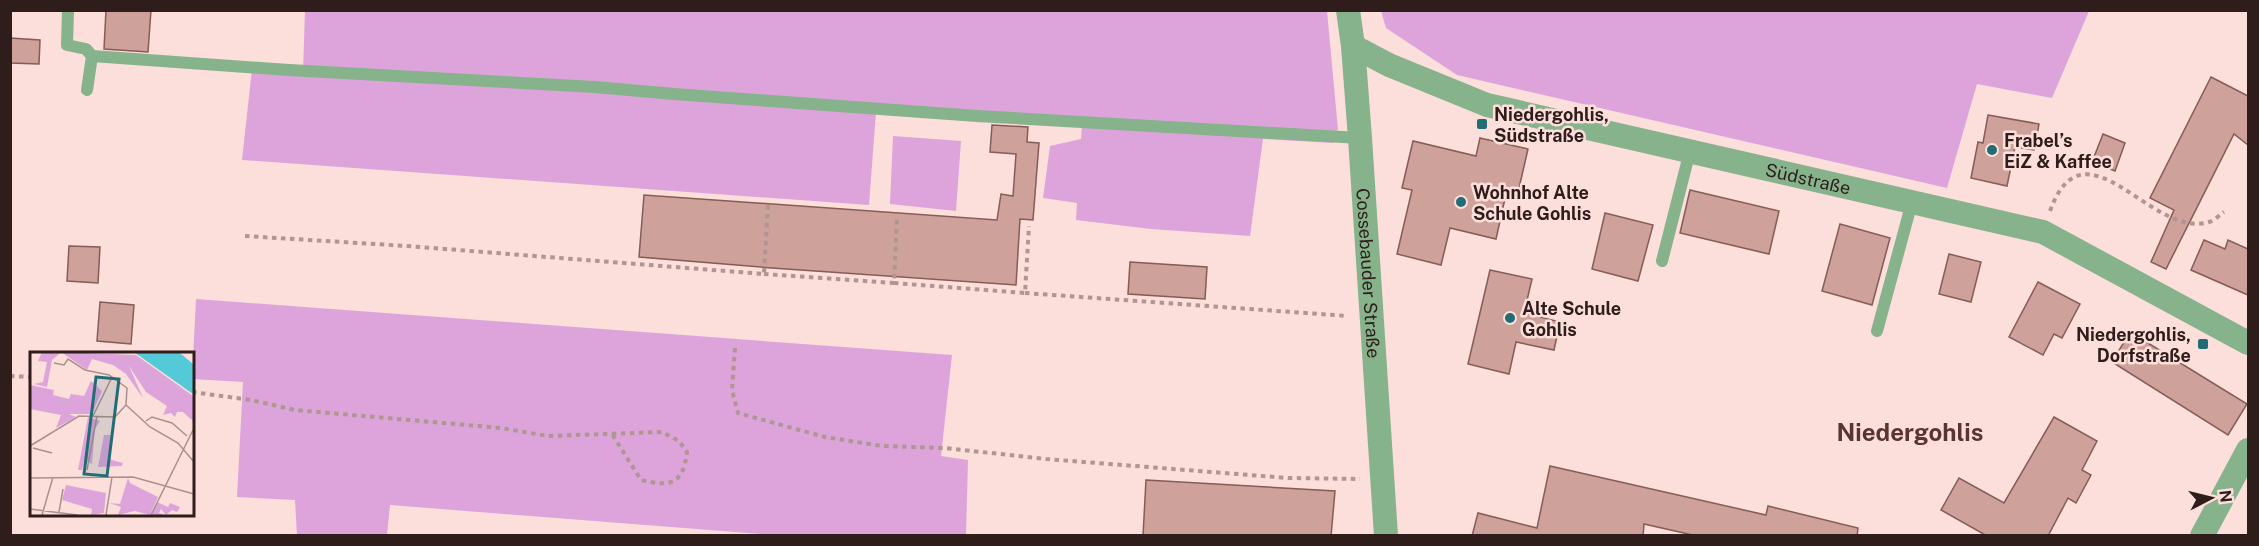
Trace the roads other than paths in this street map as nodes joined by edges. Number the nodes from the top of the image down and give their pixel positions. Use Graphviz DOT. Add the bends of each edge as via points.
graph roads {
  1 [pos="68,10"];
  2 [pos="1348,10"];
  3 [pos="1353,46"];
  4 [pos="92,56"];
  5 [pos="87,90"];
  6 [pos="1360,138"];
  7 [pos="1690,151"];
  8 [pos="1912,202"];
  9 [pos="1662,261"];
  10 [pos="1877,331"];
  11 [pos="2248,343"];
  12 [pos="2248,450"];
  13 [pos="1388,535"];
  14 [pos="2202,536"];
  1 -- 4 [label="lane" via="67,45 86,49"];
  2 -- 3 [label="street, Cossebauder Straße"];
  3 -- 6 [label="street, Cossebauder Straße"];
  3 -- 7 [label="street, Südstraße" via="1487,105"];
  4 -- 5 [label="lane"];
  4 -- 6 [label="lane"];
  6 -- 13 [label="street, Cossebauder Straße"];
  7 -- 8 [label="street, Südstraße"];
  7 -- 9 [label="lane"];
  8 -- 10 [label="lane"];
  8 -- 11 [label="street, Südstraße" via="2043,232"];
  12 -- 14 [label="street"];
}
